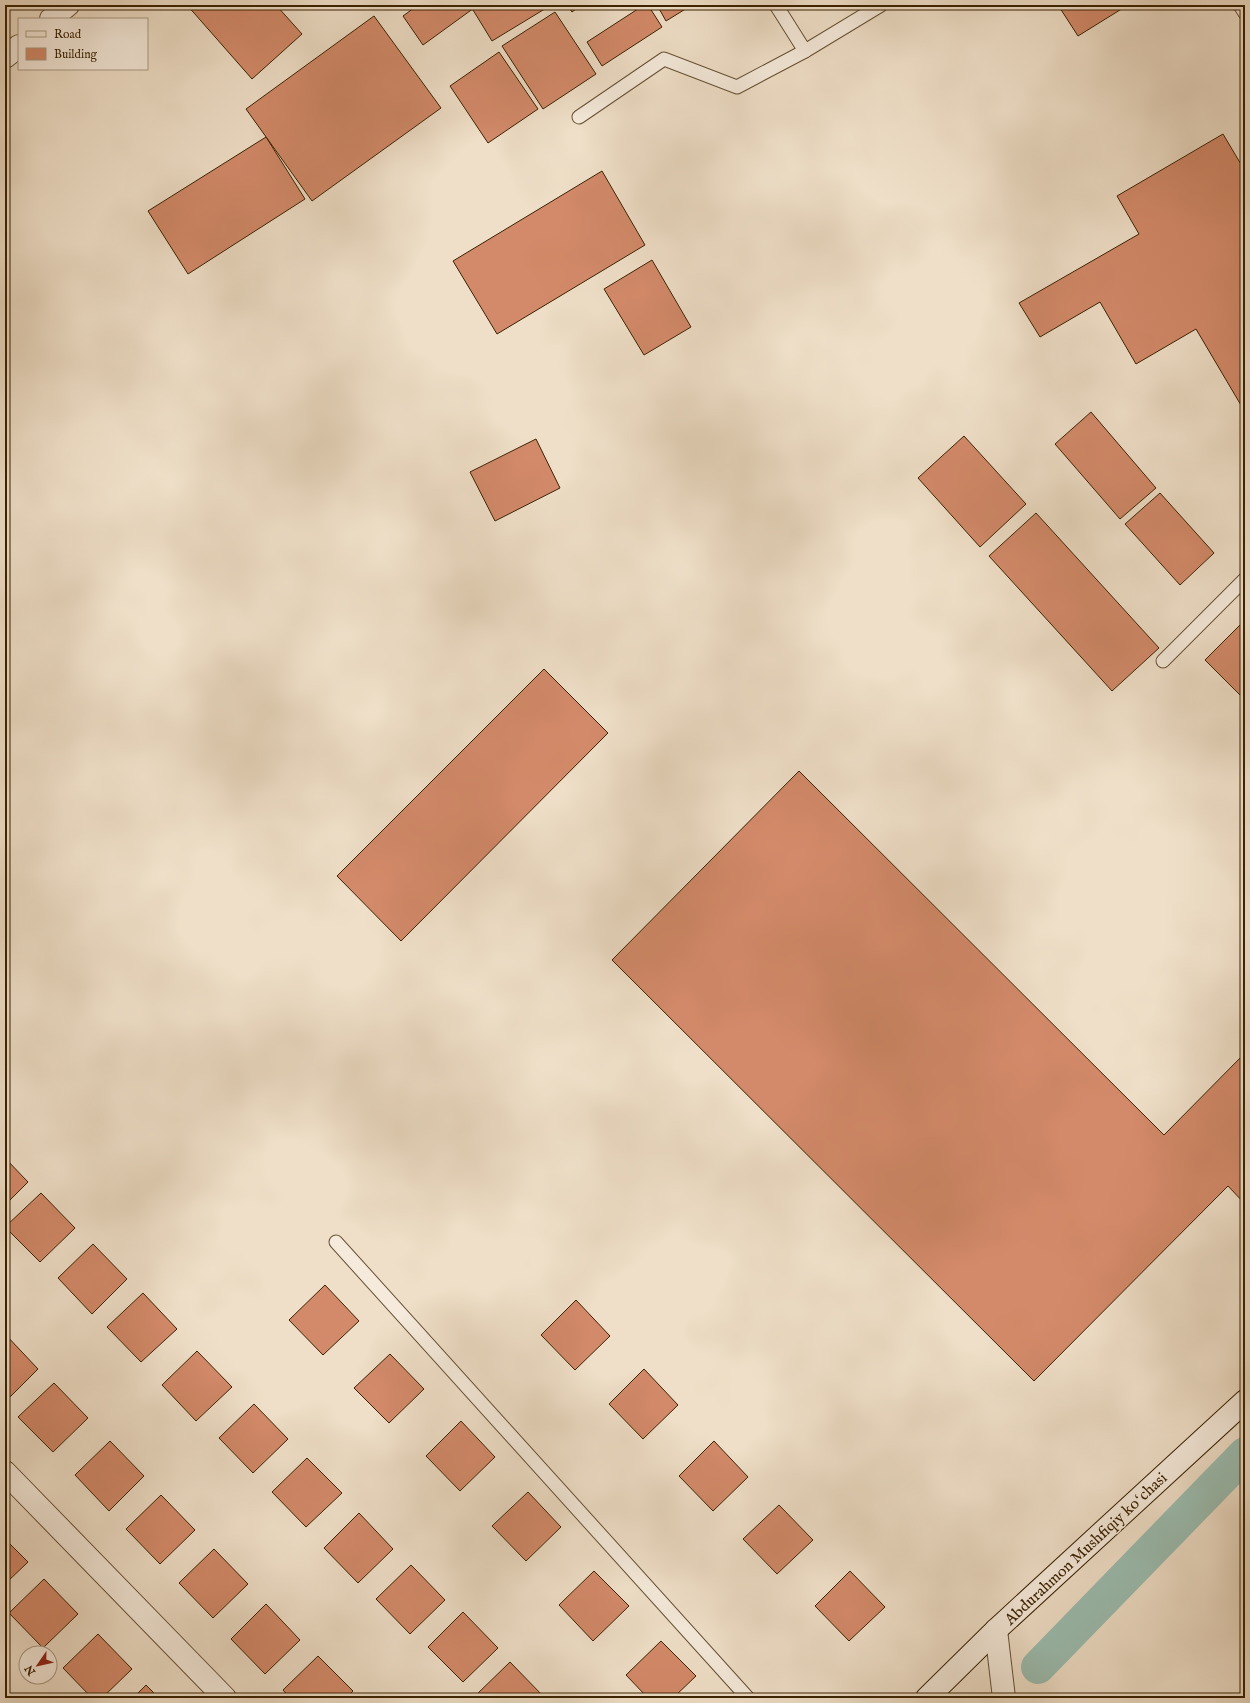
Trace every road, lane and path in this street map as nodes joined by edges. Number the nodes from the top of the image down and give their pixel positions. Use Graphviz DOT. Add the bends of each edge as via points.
graph roads {
  1 [pos="68,5"];
  2 [pos="776,5"];
  3 [pos="881,5"];
  4 [pos="1240,5"];
  5 [pos="1245,14"];
  6 [pos="52,18"];
  7 [pos="18,47"];
  8 [pos="804,51"];
  9 [pos="5,57"];
  10 [pos="579,117"];
  11 [pos="1245,579"];
  12 [pos="1163,661"];
  13 [pos="336,1242"];
  14 [pos="1245,1401"];
  15 [pos="5,1472"];
  16 [pos="996,1630"];
  17 [pos="225,1698"];
  18 [pos="748,1698"];
  19 [pos="927,1698"];
  20 [pos="1004,1698"];
  1 -- 6 [label="street"];
  2 -- 8 [label="lane"];
  3 -- 8 [label="lane"];
  4 -- 5 [label="lane"];
  7 -- 9 [label="street"];
  8 -- 10 [label="lane" via="737,87 664,59"];
  11 -- 12 [label="lane"];
  13 -- 18 [label="lane"];
  14 -- 16 [label="street, Abdurahmon Mushfiqiy koʻchasi"];
  15 -- 17 [label="street"];
  16 -- 19 [label="street, Abdurahmon Mushfiqiy koʻchasi"];
  16 -- 20 [label="street"];
}
